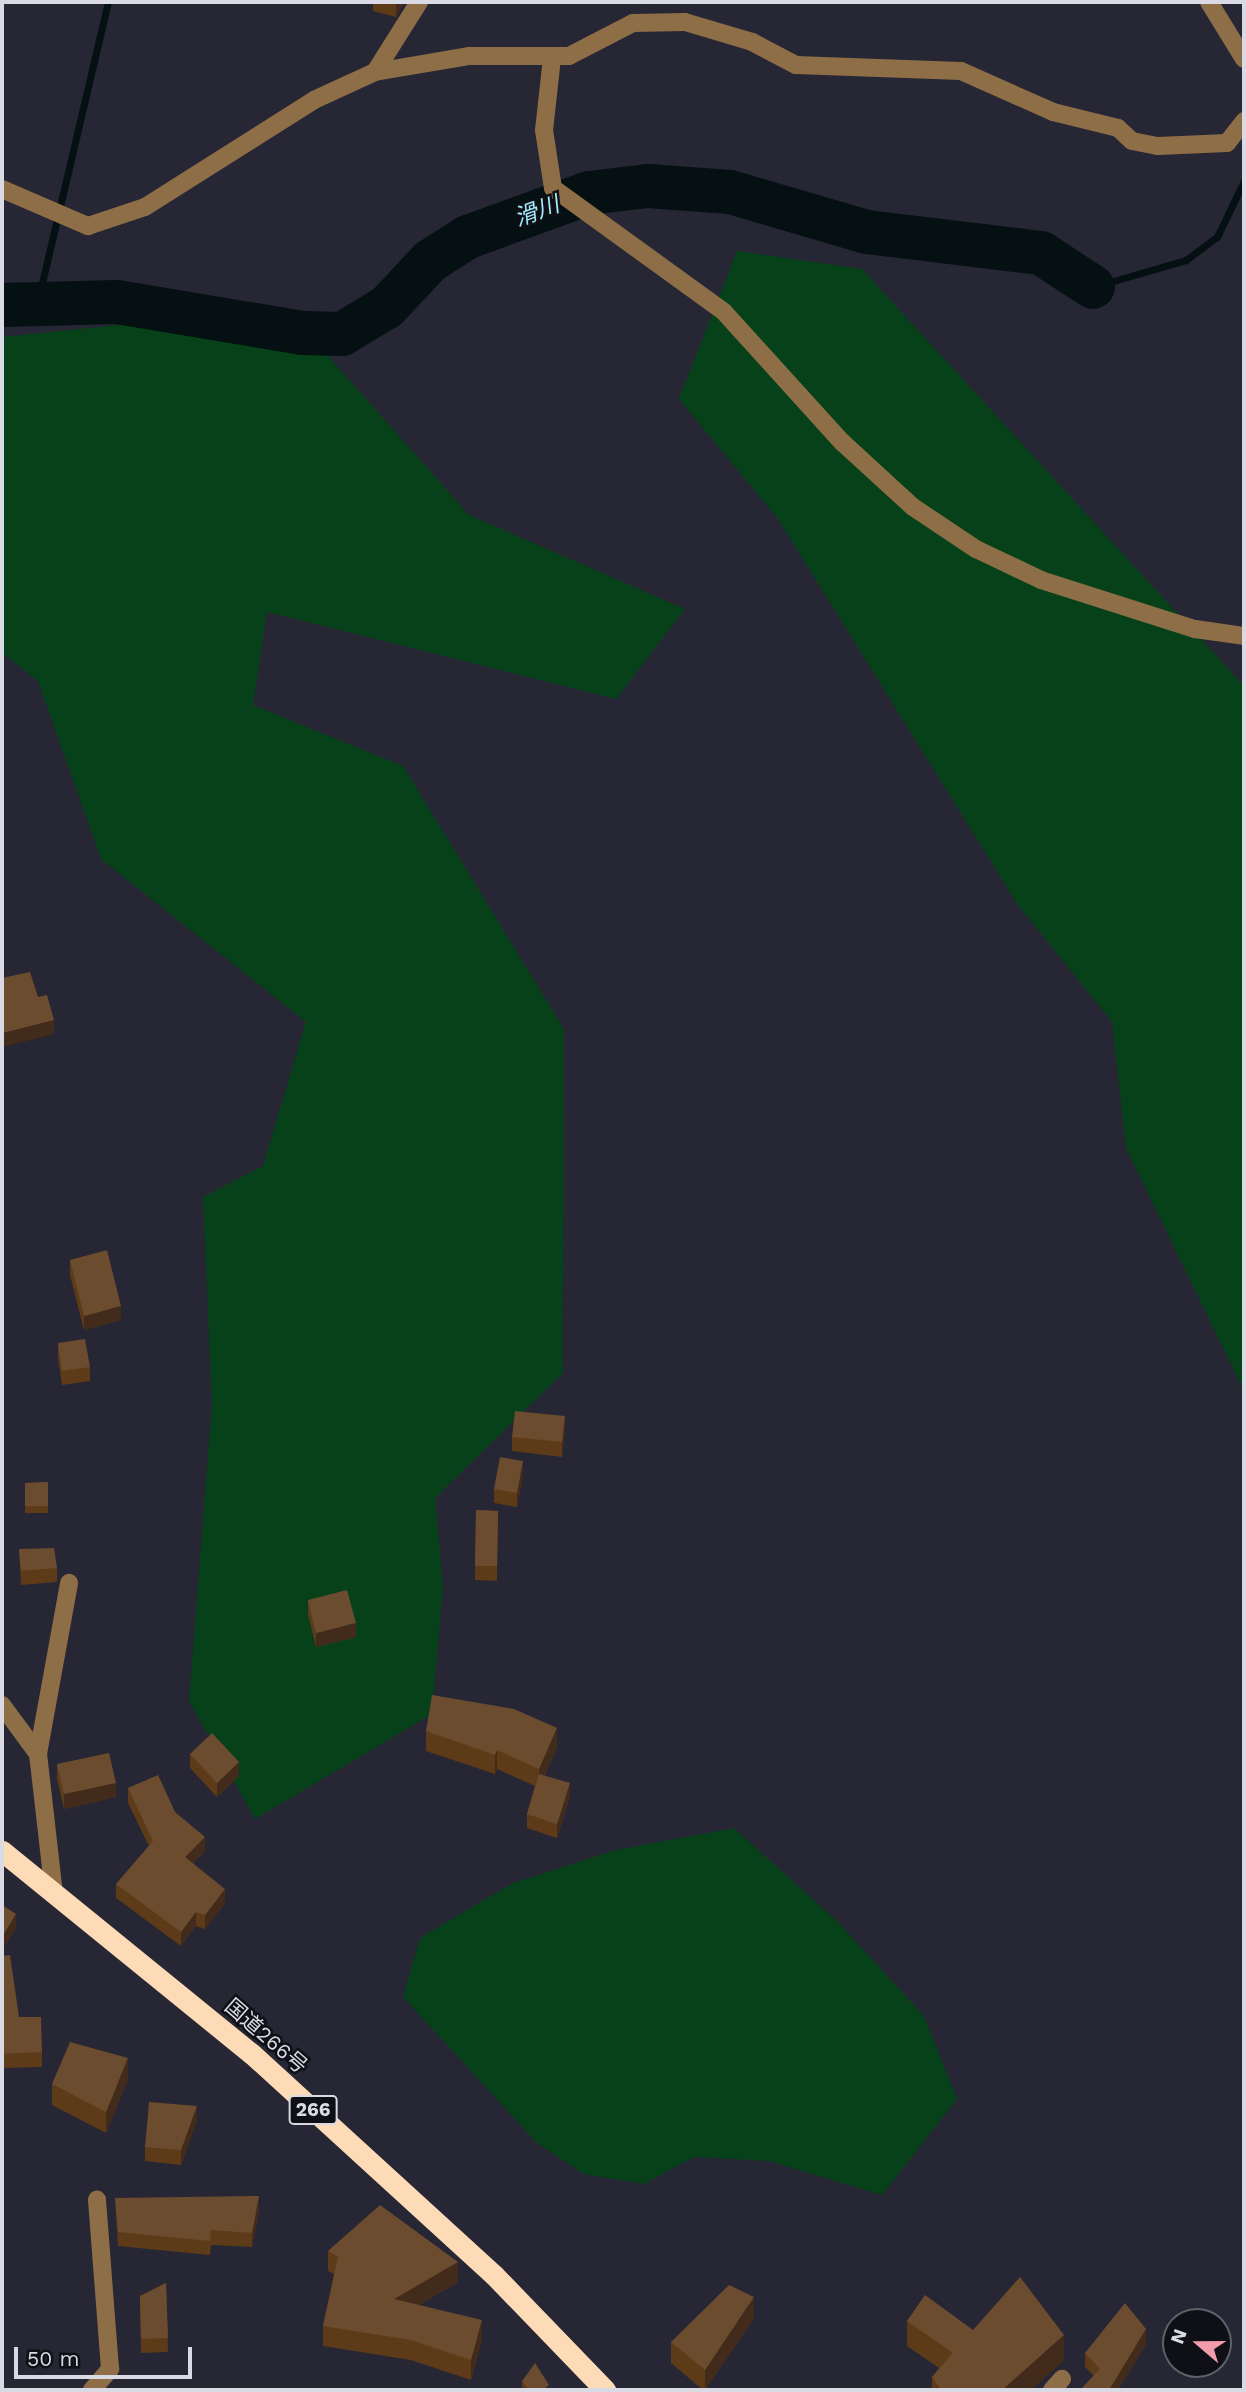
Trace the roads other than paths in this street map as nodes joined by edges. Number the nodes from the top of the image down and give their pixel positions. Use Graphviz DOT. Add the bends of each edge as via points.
graph roads {
  1 [pos="419,2"];
  2 [pos="1209,2"];
  3 [pos="552,58"];
  4 [pos="1244,59"];
  5 [pos="375,72"];
  6 [pos="1244,121"];
  7 [pos="2,189"];
  8 [pos="1244,636"];
  9 [pos="69,1583"];
  10 [pos="2,1706"];
  11 [pos="38,1754"];
  12 [pos="2,1851"];
  13 [pos="54,1894"];
  14 [pos="97,2199"];
  15 [pos="92,2390"];
  16 [pos="605,2390"];
  1 -- 5 [label="street"];
  2 -- 4 [label="street"];
  3 -- 5 [label="street" via="470,56"];
  3 -- 6 [label="street" via="569,55 633,23 685,22 752,41 796,65 961,71 1053,112 1118,128 1132,141 1227,143"];
  3 -- 8 [label="street" via="544,130 553,188 724,312 842,442 914,508 976,549 1041,580 1195,629"];
  5 -- 7 [label="street" via="314,100 145,206 88,226"];
  9 -- 11 [label="street"];
  10 -- 11 [label="street"];
  11 -- 13 [label="street"];
  12 -- 13 [label="highway, 国道266号 / 266"];
  13 -- 16 [label="highway, 国道266号 / 266" via="252,2054 494,2275"];
  14 -- 15 [label="street" via="110,2369"];
}
